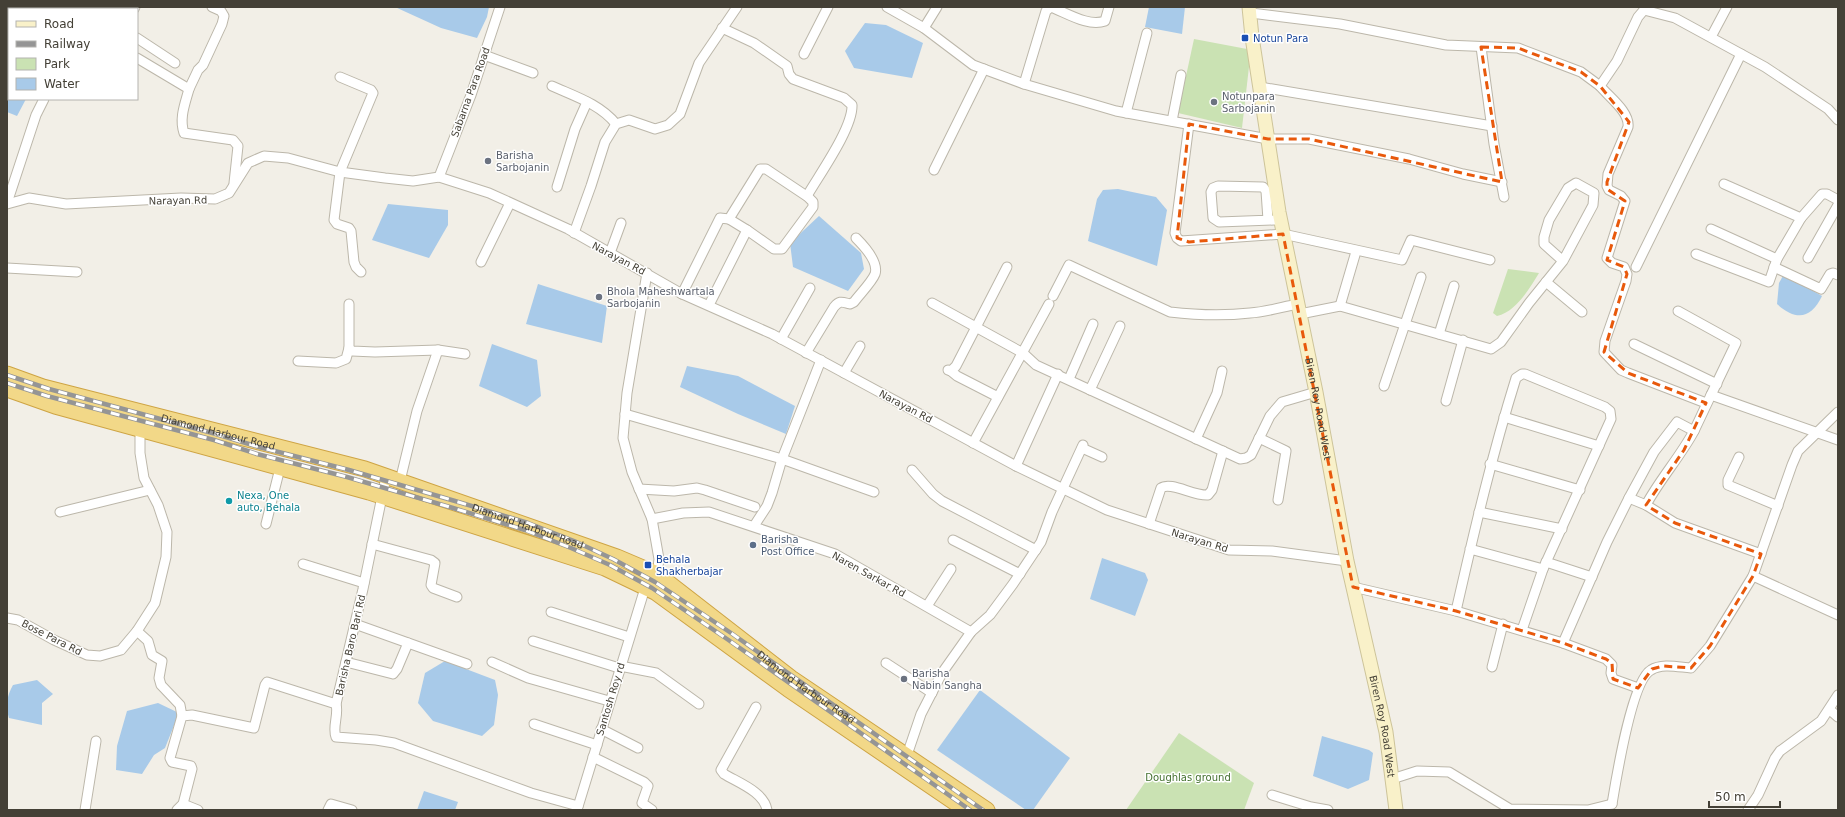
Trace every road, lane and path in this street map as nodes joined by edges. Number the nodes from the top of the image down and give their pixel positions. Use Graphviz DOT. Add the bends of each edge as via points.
graph roads {
  1 [pos="212,7"];
  2 [pos="500,7"];
  3 [pos="737,7"];
  4 [pos="828,7"];
  5 [pos="887,7"];
  6 [pos="936,7"];
  7 [pos="1051,7"];
  8 [pos="1109,7"];
  9 [pos="1727,7"];
  10 [pos="1642,8"];
  11 [pos="1250,10"];
  12 [pos="722,28"];
  13 [pos="924,28"];
  14 [pos="1147,33"];
  15 [pos="1711,37"];
  16 [pos="138,39"];
  17 [pos="1481,47"];
  18 [pos="804,54"];
  19 [pos="1741,54"];
  20 [pos="484,55"];
  21 [pos="138,59"];
  22 [pos="175,63"];
  23 [pos="984,69"];
  24 [pos="533,73"];
  25 [pos="1181,75"];
  26 [pos="340,77"];
  27 [pos="1024,84"];
  28 [pos="552,86"];
  29 [pos="1600,86"];
  30 [pos="1260,87"];
  31 [pos="189,89"];
  32 [pos="44,100"];
  33 [pos="587,102"];
  34 [pos="1126,113"];
  35 [pos="1838,120"];
  36 [pos="1172,121"];
  37 [pos="616,124"];
  38 [pos="1188,124"];
  39 [pos="1492,126"];
  40 [pos="1268,139"];
  41 [pos="934,170"];
  42 [pos="340,172"];
  43 [pos="439,177"];
  44 [pos="11,181"];
  45 [pos="1502,182"];
  46 [pos="1724,184"];
  47 [pos="233,186"];
  48 [pos="557,187"];
  49 [pos="806,196"];
  50 [pos="1504,197"];
  51 [pos="1838,200"];
  52 [pos="7,203"];
  53 [pos="510,203"];
  54 [pos="1838,205"];
  55 [pos="1801,218"];
  56 [pos="729,219"];
  57 [pos="1274,220"];
  58 [pos="622,222"];
  59 [pos="1711,228"];
  60 [pos="747,230"];
  61 [pos="574,234"];
  62 [pos="1283,234"];
  63 [pos="856,238"];
  64 [pos="610,253"];
  65 [pos="1696,254"];
  66 [pos="1355,255"];
  67 [pos="1808,258"];
  68 [pos="1490,260"];
  69 [pos="1563,261"];
  70 [pos="481,262"];
  71 [pos="1776,263"];
  72 [pos="1007,267"];
  73 [pos="1636,267"];
  74 [pos="7,268"];
  75 [pos="77,272"];
  76 [pos="361,272"];
  77 [pos="647,273"];
  78 [pos="1838,275"];
  79 [pos="1421,277"];
  80 [pos="1546,282"];
  81 [pos="1454,286"];
  82 [pos="810,288"];
  83 [pos="682,294"];
  84 [pos="932,303"];
  85 [pos="349,304"];
  86 [pos="709,305"];
  87 [pos="1340,306"];
  88 [pos="1299,309"];
  89 [pos="1678,311"];
  90 [pos="1582,312"];
  91 [pos="1093,324"];
  92 [pos="1405,324"];
  93 [pos="1120,326"];
  94 [pos="976,327"];
  95 [pos="1439,334"];
  96 [pos="781,339"];
  97 [pos="1462,340"];
  98 [pos="1634,344"];
  99 [pos="860,346"];
  100 [pos="349,348"];
  101 [pos="438,350"];
  102 [pos="806,352"];
  103 [pos="1023,353"];
  104 [pos="466,354"];
  105 [pos="821,360"];
  106 [pos="298,361"];
  107 [pos="1222,371"];
  108 [pos="844,373"];
  109 [pos="7,374"];
  110 [pos="1058,374"];
  111 [pos="1069,379"];
  112 [pos="1717,384"];
  113 [pos="1384,386"];
  114 [pos="7,389"];
  115 [pos="1090,390"];
  116 [pos="1316,392"];
  117 [pos="998,398"];
  118 [pos="1709,399"];
  119 [pos="1446,401"];
  120 [pos="1838,412"];
  121 [pos="625,414"];
  122 [pos="1504,417"];
  123 [pos="140,430"];
  124 [pos="1694,431"];
  125 [pos="1818,433"];
  126 [pos="1259,438"];
  127 [pos="1196,439"];
  128 [pos="1838,440"];
  129 [pos="973,443"];
  130 [pos="1599,446"];
  131 [pos="1223,451"];
  132 [pos="1102,457"];
  133 [pos="1739,457"];
  134 [pos="782,459"];
  135 [pos="1490,464"];
  136 [pos="1016,466"];
  137 [pos="280,468"];
  138 [pos="912,470"];
  139 [pos="393,479"];
  140 [pos="1064,488"];
  141 [pos="639,489"];
  142 [pos="150,490"];
  143 [pos="1580,490"];
  144 [pos="874,492"];
  145 [pos="382,496"];
  146 [pos="1629,498"];
  147 [pos="1278,500"];
  148 [pos="1646,505"];
  149 [pos="1778,506"];
  150 [pos="755,507"];
  151 [pos="60,512"];
  152 [pos="1479,512"];
  153 [pos="652,519"];
  154 [pos="266,524"];
  155 [pos="1149,524"];
  156 [pos="754,526"];
  157 [pos="1562,529"];
  158 [pos="953,540"];
  159 [pos="372,544"];
  160 [pos="1470,549"];
  161 [pos="1036,550"];
  162 [pos="1761,554"];
  163 [pos="1347,561"];
  164 [pos="303,564"];
  165 [pos="1545,566"];
  166 [pos="951,569"];
  167 [pos="657,574"];
  168 [pos="1020,574"];
  169 [pos="1753,576"];
  170 [pos="1592,577"];
  171 [pos="364,583"];
  172 [pos="1353,587"];
  173 [pos="645,588"];
  174 [pos="457,597"];
  175 [pos="927,606"];
  176 [pos="1456,611"];
  177 [pos="551,612"];
  178 [pos="1838,615"];
  179 [pos="7,618"];
  180 [pos="355,624"];
  181 [pos="1503,624"];
  182 [pos="1522,630"];
  183 [pos="137,631"];
  184 [pos="971,632"];
  185 [pos="629,637"];
  186 [pos="731,640"];
  187 [pos="534,641"];
  188 [pos="408,643"];
  189 [pos="1563,643"];
  190 [pos="346,662"];
  191 [pos="492,662"];
  192 [pos="886,663"];
  193 [pos="467,664"];
  194 [pos="620,667"];
  195 [pos="1492,668"];
  196 [pos="1638,688"];
  197 [pos="932,692"];
  198 [pos="1838,694"];
  199 [pos="609,701"];
  200 [pos="336,704"];
  201 [pos="699,704"];
  202 [pos="756,707"];
  203 [pos="1830,710"];
  204 [pos="182,716"];
  205 [pos="1838,717"];
  206 [pos="534,724"];
  207 [pos="601,729"];
  208 [pos="96,741"];
  209 [pos="597,745"];
  210 [pos="638,748"];
  211 [pos="907,756"];
  212 [pos="593,757"];
  213 [pos="1392,779"];
  214 [pos="1272,795"];
  215 [pos="180,807"];
  216 [pos="1616,807"];
  217 [pos="577,808"];
  218 [pos="84,810"];
  219 [pos="198,810"];
  220 [pos="328,810"];
  221 [pos="352,810"];
  222 [pos="652,810"];
  223 [pos="767,810"];
  224 [pos="966,810"];
  225 [pos="987,810"];
  226 [pos="1328,810"];
  227 [pos="1396,810"];
  228 [pos="1748,810"];
  1 -- 31 [label="street" via="221,11 224,16 222,24 203,66 198,70"];
  2 -- 20 [label="street, Sabarna Para Road"];
  3 -- 12 [label="street"];
  4 -- 18 [label="street"];
  5 -- 13 [label="street"];
  6 -- 13 [label="street"];
  7 -- 8 [label="street" via="1091,23 1099,23 1105,21"];
  7 -- 27 [label="street" via="1046,11"];
  9 -- 15 [label="street"];
  10 -- 15 [label="street" via="1675,18"];
  10 -- 29 [label="street" via="1617,61"];
  11 -- 17 [label="street" via="1340,24 1446,45"];
  11 -- 30 [label="main road, Biren Roy Road West"];
  12 -- 37 [label="street" via="698,63 680,114 668,125 655,129 629,120"];
  12 -- 49 [label="street" via="754,43 787,66 788,74 793,79 844,98 852,105 841,139"];
  13 -- 23 [label="street" via="973,65"];
  14 -- 34 [label="street"];
  15 -- 19 [label="street"];
  16 -- 22 [label="street"];
  17 -- 29 [label="street" via="1518,48 1581,72"];
  17 -- 39 [label="street"];
  19 -- 35 [label="street" via="1828,109"];
  19 -- 73 [label="street"];
  20 -- 24 [label="street"];
  20 -- 43 [label="street, Sabarna Para Road"];
  21 -- 31 [label="street"];
  23 -- 27 [label="street"];
  23 -- 41 [label="street"];
  25 -- 36 [label="street"];
  26 -- 42 [label="street" via="373,93"];
  27 -- 34 [label="street"];
  28 -- 33 [label="street"];
  29 -- 118 [label="street" via="1629,122 1607,182 1609,190 1625,201 1607,258 1612,263 1624,267 1627,274 1605,341 1604,352 1621,370"];
  30 -- 39 [label="street"];
  30 -- 40 [label="main road, Biren Roy Road West"];
  31 -- 47 [label="street" via="182,113 184,134 233,140 237,143"];
  32 -- 44 [label="street"];
  33 -- 37 [label="street" via="603,111"];
  33 -- 48 [label="street" via="573,135"];
  34 -- 36 [label="street"];
  36 -- 38 [label="street"];
  37 -- 61 [label="street" via="605,142"];
  38 -- 40 [label="street"];
  38 -- 62 [label="street" via="1175,233 1177,238 1188,242"];
  39 -- 45 [label="street"];
  40 -- 45 [label="street" via="1309,139 1409,159"];
  40 -- 57 [label="main road, Biren Roy Road West"];
  42 -- 43 [label="street, Narayan Rd" via="414,181"];
  42 -- 47 [label="street, Narayan Rd" via="288,158 264,156 248,163"];
  42 -- 76 [label="street" via="334,220 351,231 354,262"];
  43 -- 53 [label="street, Narayan Rd"];
  44 -- 52 [label="street"];
  45 -- 50 [label="street"];
  46 -- 55 [label="street"];
  47 -- 52 [label="street, Narayan Rd" via="229,193 215,199 181,198 66,204 29,198"];
  49 -- 56 [label="street" via="763,168"];
  49 -- 60 [label="street" via="813,202 813,207 782,249 774,249"];
  51 -- 55 [label="street" via="1822,194"];
  53 -- 61 [label="street, Narayan Rd"];
  53 -- 70 [label="street"];
  54 -- 67 [label="street"];
  55 -- 71 [label="street"];
  56 -- 60 [label="street"];
  56 -- 83 [label="street" via="720,218"];
  57 -- 57 [label="street" via="1216,221 1212,218 1213,188 1263,187"];
  57 -- 62 [label="main road, Biren Roy Road West"];
  58 -- 64 [label="street"];
  59 -- 71 [label="street"];
  60 -- 86 [label="street"];
  61 -- 64 [label="street, Narayan Rd"];
  62 -- 68 [label="street" via="1402,260 1411,240"];
  62 -- 88 [label="main road, Biren Roy Road West"];
  63 -- 102 [label="street" via="865,247 876,266 875,274 854,302 837,303"];
  64 -- 77 [label="street, Narayan Rd"];
  65 -- 71 [label="street" via="1769,282"];
  66 -- 87 [label="street"];
  69 -- 69 [label="street" via="1544,244 1544,237 1549,220 1568,188 1576,183 1594,193 1593,206"];
  69 -- 80 [label="street"];
  71 -- 78 [label="street" via="1821,289 1830,274"];
  72 -- 94 [label="street"];
  74 -- 75 [label="street"];
  77 -- 83 [label="street, Narayan Rd"];
  77 -- 121 [label="street"];
  79 -- 92 [label="street"];
  80 -- 90 [label="street"];
  80 -- 97 [label="street" via="1496,347 1491,349"];
  81 -- 95 [label="street"];
  82 -- 96 [label="street"];
  83 -- 86 [label="street, Narayan Rd"];
  84 -- 94 [label="street"];
  85 -- 100 [label="street"];
  86 -- 96 [label="street, Narayan Rd"];
  87 -- 88 [label="street"];
  87 -- 92 [label="street"];
  88 -- 103 [label="street" via="1233,314 1170,312 1069,265"];
  88 -- 116 [label="main road, Biren Roy Road West"];
  89 -- 112 [label="street" via="1736,343"];
  91 -- 111 [label="street"];
  92 -- 95 [label="street"];
  92 -- 113 [label="street"];
  93 -- 115 [label="street"];
  94 -- 103 [label="street"];
  94 -- 117 [label="street" via="956,366 950,370"];
  95 -- 97 [label="street"];
  96 -- 102 [label="street, Narayan Rd"];
  97 -- 119 [label="street"];
  98 -- 112 [label="street"];
  99 -- 108 [label="street"];
  100 -- 101 [label="street" via="355,352"];
  100 -- 106 [label="street" via="346,359 336,363"];
  101 -- 104 [label="street"];
  101 -- 139 [label="street, Barisha Baro Bari Rd"];
  102 -- 105 [label="street, Narayan Rd"];
  103 -- 110 [label="street" via="1036,365"];
  103 -- 117 [label="street"];
  105 -- 108 [label="street, Narayan Rd"];
  105 -- 134 [label="street"];
  107 -- 127 [label="street" via="1217,393"];
  108 -- 129 [label="street, Narayan Rd"];
  109 -- 139 [label="highway, Diamond Harbour Road" via="43,387 365,469"];
  110 -- 111 [label="street"];
  110 -- 136 [label="street"];
  111 -- 115 [label="street"];
  112 -- 118 [label="street"];
  114 -- 123 [label="highway, Diamond Harbour Road" via="55,406"];
  115 -- 127 [label="street"];
  116 -- 126 [label="street" via="1282,402 1270,416"];
  116 -- 163 [label="main road, Biren Roy Road West"];
  117 -- 129 [label="street"];
  118 -- 124 [label="street"];
  118 -- 125 [label="street"];
  120 -- 125 [label="street"];
  121 -- 134 [label="street"];
  121 -- 141 [label="street" via="623,438"];
  122 -- 130 [label="street"];
  122 -- 130 [label="street" via="1516,378 1525,374 1610,411 1611,419"];
  122 -- 135 [label="street"];
  123 -- 137 [label="highway, Diamond Harbour Road"];
  123 -- 142 [label="street, Bose Para Rd" via="142,466"];
  124 -- 146 [label="street" via="1677,422 1654,452"];
  124 -- 148 [label="street"];
  125 -- 128 [label="street"];
  125 -- 149 [label="street" via="1798,451"];
  126 -- 131 [label="street" via="1251,455 1246,458 1240,459"];
  126 -- 147 [label="street" via="1286,450"];
  127 -- 131 [label="street"];
  129 -- 136 [label="street, Narayan Rd"];
  130 -- 143 [label="street"];
  131 -- 155 [label="street" via="1212,490 1208,495 1170,485 1164,486 1161,488"];
  132 -- 140 [label="street" via="1083,447"];
  133 -- 149 [label="street" via="1728,485"];
  134 -- 144 [label="street"];
  134 -- 156 [label="street" via="767,506"];
  135 -- 143 [label="street"];
  135 -- 152 [label="street"];
  136 -- 140 [label="street, Narayan Rd"];
  137 -- 145 [label="highway, Diamond Harbour Road"];
  137 -- 154 [label="street"];
  138 -- 161 [label="street" via="942,501"];
  139 -- 145 [label="street, Barisha Baro Bari Rd"];
  139 -- 167 [label="highway, Diamond Harbour Road" via="617,557"];
  140 -- 155 [label="street, Narayan Rd" via="1107,510"];
  140 -- 161 [label="street"];
  141 -- 150 [label="street" via="674,491 697,488"];
  141 -- 153 [label="street"];
  142 -- 151 [label="street"];
  142 -- 183 [label="street, Bose Para Rd" via="167,532 166,557 155,603"];
  143 -- 157 [label="street"];
  145 -- 159 [label="street, Barisha Baro Bari Rd"];
  145 -- 173 [label="highway, Diamond Harbour Road" via="605,568"];
  146 -- 148 [label="street"];
  146 -- 170 [label="street"];
  148 -- 162 [label="street" via="1675,523"];
  149 -- 162 [label="street"];
  152 -- 157 [label="street"];
  152 -- 160 [label="street"];
  153 -- 156 [label="street, Naren Sarkar Rd" via="683,513 709,512"];
  153 -- 167 [label="street" via="658,558"];
  155 -- 163 [label="street, Narayan Rd" via="1229,550 1272,551"];
  156 -- 175 [label="street, Naren Sarkar Rd" via="835,554"];
  157 -- 165 [label="street"];
  158 -- 168 [label="street"];
  159 -- 171 [label="street, Barisha Baro Bari Rd"];
  159 -- 174 [label="street" via="431,560 435,563 431,585"];
  160 -- 165 [label="street"];
  160 -- 176 [label="street"];
  161 -- 168 [label="street"];
  162 -- 169 [label="street"];
  163 -- 172 [label="main road, Biren Roy Road West"];
  164 -- 171 [label="street"];
  165 -- 170 [label="street"];
  165 -- 182 [label="street"];
  166 -- 175 [label="street"];
  167 -- 173 [label="street"];
  167 -- 186 [label="highway, Diamond Harbour Road"];
  168 -- 184 [label="street" via="990,615"];
  169 -- 178 [label="street"];
  169 -- 196 [label="street" via="1710,646 1691,668 1663,666 1652,669 1645,674"];
  170 -- 189 [label="street"];
  171 -- 180 [label="street, Barisha Baro Bari Rd"];
  172 -- 176 [label="street"];
  172 -- 213 [label="main road, Biren Roy Road West" via="1386,732"];
  173 -- 185 [label="street, Santosh Roy rd"];
  173 -- 186 [label="highway, Diamond Harbour Road"];
  175 -- 184 [label="street, Naren Sarkar Rd"];
  176 -- 181 [label="street"];
  177 -- 185 [label="street"];
  179 -- 183 [label="street, Bose Para Rd" via="18,620 87,655 100,656 121,650"];
  180 -- 188 [label="street"];
  180 -- 190 [label="street, Barisha Baro Bari Rd"];
  181 -- 182 [label="street"];
  181 -- 195 [label="street"];
  182 -- 189 [label="street"];
  183 -- 204 [label="street" via="148,641 152,655 162,661 160,685 180,705"];
  184 -- 197 [label="street"];
  185 -- 194 [label="street, Santosh Roy rd"];
  186 -- 211 [label="highway, Diamond Harbour Road"];
  186 -- 224 [label="highway, Diamond Harbour Road" via="788,689"];
  187 -- 194 [label="street"];
  188 -- 190 [label="street" via="398,669 393,674"];
  188 -- 193 [label="street"];
  189 -- 196 [label="street" via="1606,659 1612,665 1610,673 1613,679"];
  190 -- 200 [label="street, Barisha Baro Bari Rd"];
  191 -- 199 [label="street" via="528,678"];
  192 -- 197 [label="street"];
  194 -- 199 [label="street, Santosh Roy rd"];
  194 -- 201 [label="street" via="656,673"];
  196 -- 216 [label="street"];
  197 -- 211 [label="street" via="921,714"];
  198 -- 203 [label="street"];
  199 -- 207 [label="street, Santosh Roy rd"];
  200 -- 204 [label="street, Barisha Baro Bari Rd" via="267,682 264,685 254,728 192,714"];
  200 -- 217 [label="street" via="336,737 394,743"];
  202 -- 223 [label="street" via="721,770 761,796 766,802"];
  203 -- 205 [label="street"];
  203 -- 228 [label="street" via="1812,729 1780,751"];
  204 -- 215 [label="street" via="170,758 172,762 191,766 192,769"];
  206 -- 209 [label="street"];
  207 -- 209 [label="street, Santosh Roy rd"];
  207 -- 210 [label="street"];
  208 -- 218 [label="street"];
  209 -- 212 [label="street, Santosh Roy rd"];
  211 -- 225 [label="highway, Diamond Harbour Road"];
  212 -- 217 [label="street, Santosh Roy rd"];
  212 -- 222 [label="street" via="644,782 648,786 642,803"];
  213 -- 216 [label="street" via="1417,771 1449,772 1510,809 1588,810"];
  213 -- 227 [label="main road, Biren Roy Road West"];
  214 -- 226 [label="street"];
  215 -- 219 [label="street"];
  220 -- 221 [label="street" via="331,804"];
}
